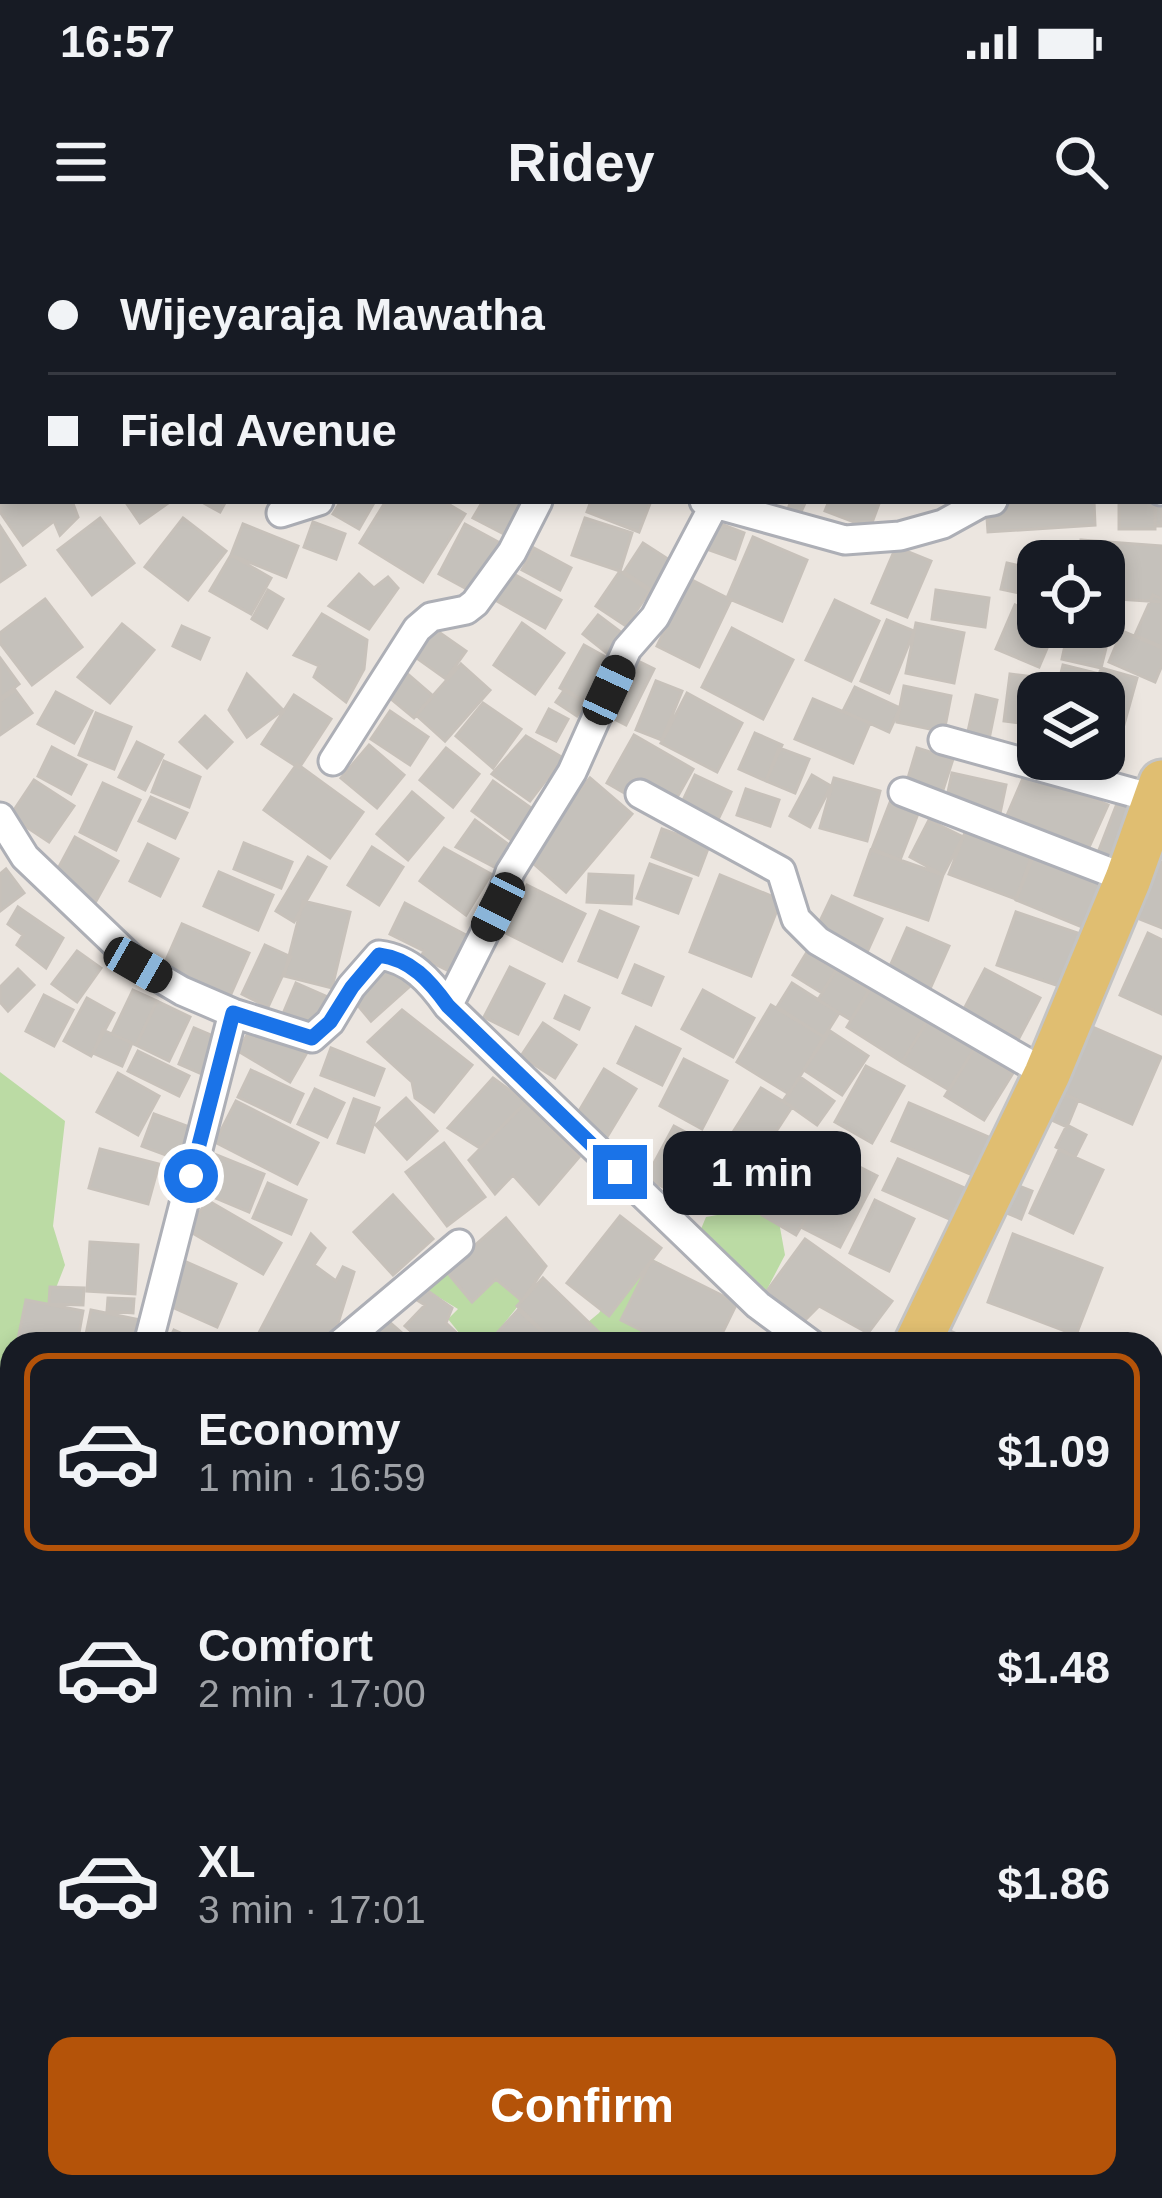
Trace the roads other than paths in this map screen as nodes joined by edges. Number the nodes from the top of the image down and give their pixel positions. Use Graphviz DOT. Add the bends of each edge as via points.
graph roads {
  1 [pos="310,504"];
  2 [pos="536,504"];
  3 [pos="709,504"];
  4 [pos="713,504"];
  5 [pos="981,504"];
  6 [pos="281,513"];
  7 [pos="944,740"];
  8 [pos="333,761"];
  9 [pos="1159,791"];
  10 [pos="903,792"];
  11 [pos="640,794"];
  12 [pos="0,817"];
  13 [pos="1128,879"];
  14 [pos="448,1006"];
  15 [pos="233,1013"];
  16 [pos="1047,1074"];
  17 [pos="459,1244"];
  18 [pos="151,1332"];
  19 [pos="354,1332"];
  20 [pos="795,1332"];
  21 [pos="922,1332"];
  1 -- 6 [label="street"];
  2 -- 8 [label="street" via="475,603 417,629"];
  3 -- 14 [label="street" via="655,616 627,649 572,772 510,872"];
  4 -- 5 [label="street" via="844,540 900,536"];
  7 -- 9 [label="street"];
  9 -- 13 [label="main road"];
  10 -- 13 [label="street"];
  11 -- 16 [label="street" via="781,871 796,919 818,941"];
  12 -- 15 [label="street" via="26,857 138,965"];
  13 -- 16 [label="main road"];
  14 -- 15 [label="street" via="428,978 379,955 312,1038"];
  14 -- 20 [label="street"];
  15 -- 18 [label="street"];
  16 -- 21 [label="main road"];
  17 -- 19 [label="street"];
}
